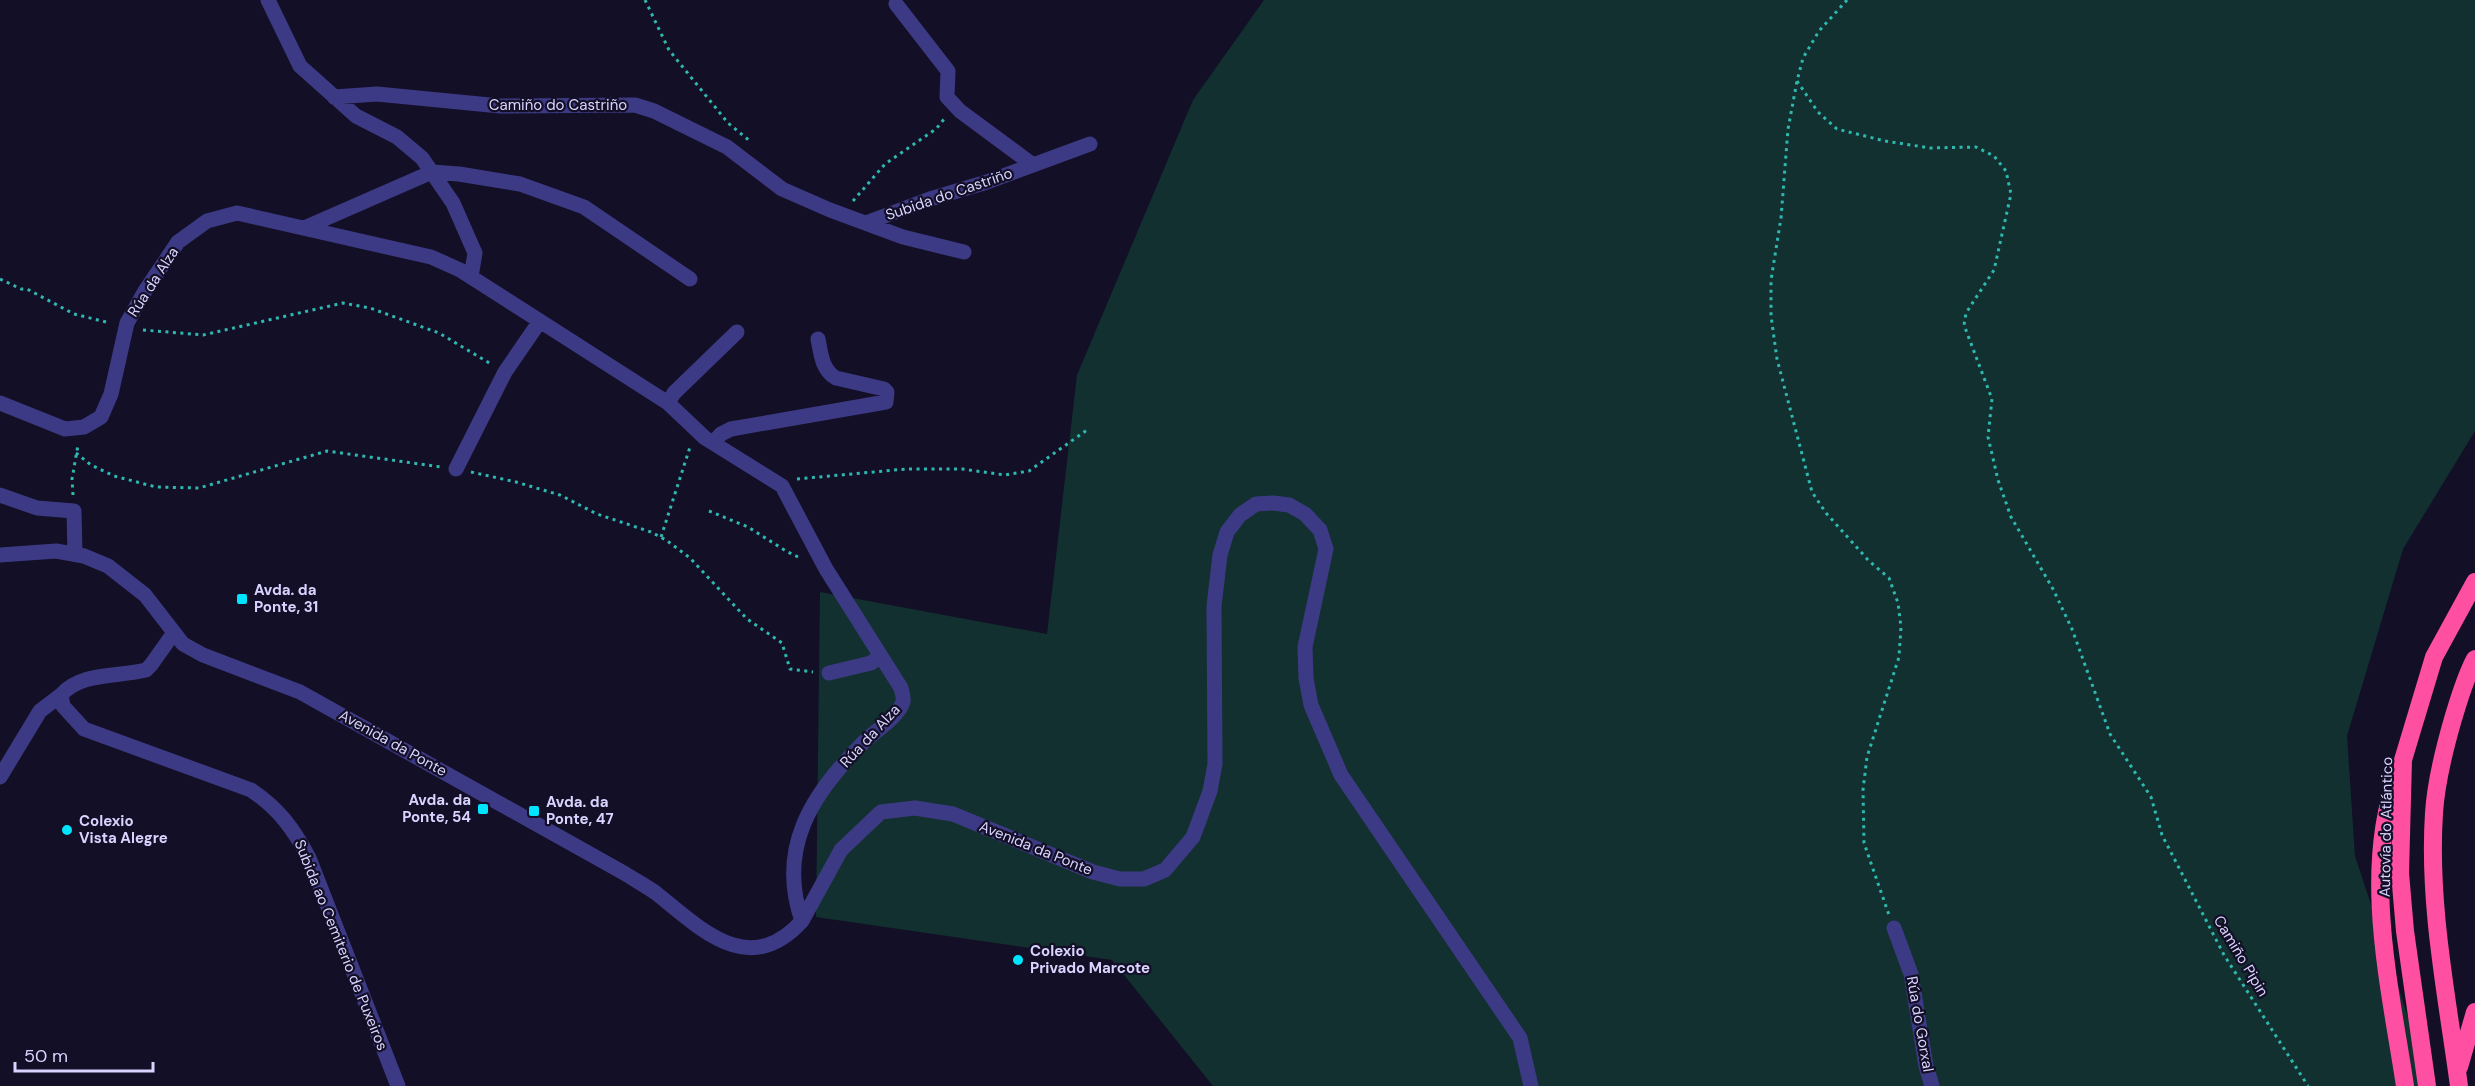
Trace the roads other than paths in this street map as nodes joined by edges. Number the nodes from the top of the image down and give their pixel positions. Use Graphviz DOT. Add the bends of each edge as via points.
graph roads {
  1 [pos="268,0"];
  2 [pos="896,4"];
  3 [pos="334,97"];
  4 [pos="1089,144"];
  5 [pos="1033,165"];
  6 [pos="432,172"];
  7 [pos="866,223"];
  8 [pos="304,228"];
  9 [pos="964,252"];
  10 [pos="471,277"];
  11 [pos="690,279"];
  12 [pos="540,321"];
  13 [pos="737,332"];
  14 [pos="818,339"];
  15 [pos="0,403"];
  16 [pos="668,404"];
  17 [pos="713,443"];
  18 [pos="456,470"];
  19 [pos="0,495"];
  20 [pos="75,554"];
  21 [pos="0,555"];
  22 [pos="2475,582"];
  23 [pos="173,634"];
  24 [pos="881,656"];
  25 [pos="2475,659"];
  26 [pos="829,673"];
  27 [pos="61,695"];
  28 [pos="2403,760"];
  29 [pos="0,777"];
  30 [pos="802,921"];
  31 [pos="1894,928"];
  32 [pos="2475,1012"];
  33 [pos="2458,1079"];
  34 [pos="398,1086"];
  35 [pos="1532,1086"];
  36 [pos="1932,1086"];
  37 [pos="2405,1086"];
  38 [pos="2427,1086"];
  1 -- 3 [label="street" via="300,66"];
  2 -- 5 [label="street, Subida do Castriño" via="948,71 947,97"];
  3 -- 6 [label="street" via="356,116 397,137"];
  3 -- 7 [label="street, Camiño do Castriño" via="377,94 500,106 635,105 727,147 782,189"];
  4 -- 5 [label="street, Subida do Castriño"];
  5 -- 7 [label="street, Subida do Castriño"];
  6 -- 8 [label="street"];
  6 -- 10 [label="street" via="453,203 475,253"];
  6 -- 11 [label="street" via="520,184 584,207"];
  7 -- 9 [label="street, Camiño do Castriño"];
  8 -- 10 [label="street, Rúa da Alza" via="431,257"];
  8 -- 15 [label="street, Rúa da Alza" via="237,213 207,221 178,242 126,328 102,417 84,427 65,429"];
  10 -- 12 [label="street, Rúa da Alza"];
  12 -- 16 [label="street, Rúa da Alza"];
  12 -- 18 [label="street" via="505,372"];
  13 -- 16 [label="street" via="674,393"];
  14 -- 17 [label="street" via="829,374 884,389 886,402 731,429"];
  16 -- 17 [label="street, Rúa da Alza"];
  17 -- 24 [label="street, Rúa da Alza" via="782,486 822,561"];
  19 -- 20 [label="street" via="38,508 74,511"];
  20 -- 21 [label="street, Avenida da Ponte" via="56,551"];
  20 -- 23 [label="street, Avenida da Ponte" via="108,566 127,579 145,595"];
  22 -- 28 [label="highway, Autovía do Atlántico" via="2434,657"];
  23 -- 27 [label="street" via="146,670 89,678 68,687"];
  23 -- 30 [label="street, Avenida da Ponte" via="203,655 300,692 591,853 653,891 715,938 738,947 762,948 786,936"];
  24 -- 26 [label="street" via="871,663"];
  24 -- 30 [label="street, Rúa da Alza" via="901,688 903,701 895,714 829,780 803,820 795,856 795,900"];
  25 -- 33 [label="highway" via="2442,757 2434,813 2440,946"];
  27 -- 29 [label="street" via="40,711"];
  27 -- 34 [label="street, Subida ao Cemiterio de Puxeiros" via="63,706 84,729 251,790 273,804 309,858"];
  28 -- 37 [label="highway" via="2388,801 2381,843 2380,901"];
  28 -- 38 [label="highway, Autovía do Atlántico" via="2400,873"];
  30 -- 35 [label="street, Avenida da Ponte" via="842,850 881,812 915,808 953,814 1093,872 1120,879 1144,879 1165,870 1193,837 1210,791 1215,764 1214,606 1227,532 1240,515 1256,504 1288,505 1305,514 1320,530 1326,549 1305,647 1311,705 1341,775 1520,1038"];
  31 -- 36 [label="street, Rúa do Gorxal" via="1911,974"];
  32 -- 33 [label="highway"];
}
